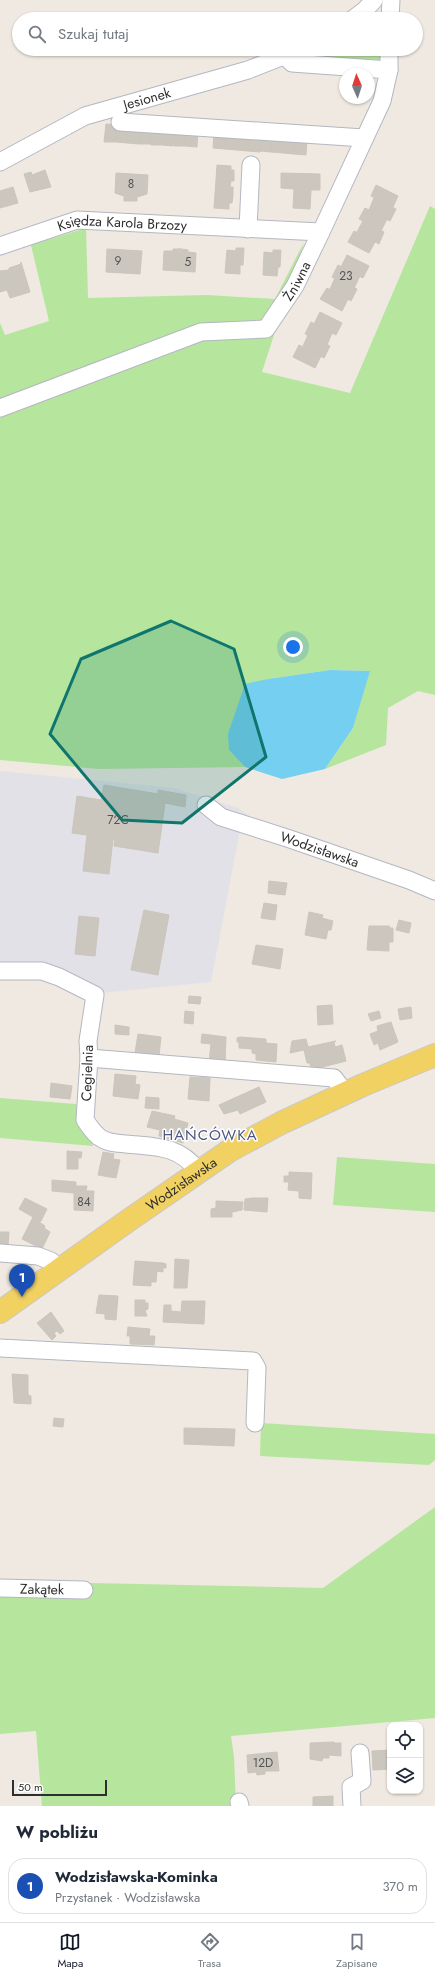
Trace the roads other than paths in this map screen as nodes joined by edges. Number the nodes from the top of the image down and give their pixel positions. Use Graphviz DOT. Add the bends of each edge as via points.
graph roads {
  1 [pos="374,0"];
  2 [pos="391,0"];
  3 [pos="362,12"];
  4 [pos="390,12"];
  5 [pos="285,56"];
  6 [pos="389,56"];
  7 [pos="389,70"];
  8 [pos="120,122"];
  9 [pos="364,138"];
  10 [pos="0,162"];
  11 [pos="251,165"];
  12 [pos="248,229"];
  13 [pos="321,232"];
  14 [pos="0,246"];
  15 [pos="0,408"];
  16 [pos="206,806"];
  17 [pos="435,891"];
  18 [pos="0,971"];
  19 [pos="435,1055"];
  20 [pos="89,1058"];
  21 [pos="435,1066"];
  22 [pos="340,1097"];
  23 [pos="198,1171"];
  24 [pos="0,1253"];
  25 [pos="59,1270"];
  26 [pos="0,1312"];
  27 [pos="0,1348"];
  28 [pos="255,1423"];
  29 [pos="0,1588"];
  30 [pos="84,1590"];
  31 [pos="360,1753"];
  32 [pos="352,1806"];
  1 -- 3 [label="street"];
  2 -- 4 [label="street"];
  5 -- 7 [label="street" via="292,63"];
  5 -- 10 [label="street, Jesionek" via="233,75 85,116"];
  6 -- 7 [label="street, Żniwna"];
  7 -- 9 [label="street, Żniwna" via="382,101"];
  8 -- 9 [label="street"];
  9 -- 13 [label="street, Żniwna"];
  11 -- 12 [label="street"];
  12 -- 13 [label="street, Księdza Karola Brzozy"];
  12 -- 14 [label="street, Księdza Karola Brzozy" via="76,220"];
  13 -- 15 [label="street, Żniwna" via="295,286 266,329 200,332"];
  16 -- 17 [label="street, Wodzisławska" via="221,817"];
  18 -- 20 [label="street, Cegielnia" via="42,972 59,977 95,995 88,1041"];
  19 -- 22 [label="main road, Wodzisławska"];
  20 -- 22 [label="street" via="334,1078"];
  20 -- 23 [label="street, Cegielnia" via="85,1120 98,1136 110,1142 176,1151 190,1161"];
  21 -- 22 [label="main road, Wodzisławska" via="366,1092"];
  22 -- 23 [label="main road, Wodzisławska" via="264,1132"];
  23 -- 25 [label="main road, Wodzisławska"];
  24 -- 25 [label="street" via="38,1256 51,1261"];
  25 -- 26 [label="main road, Wodzisławska"];
  27 -- 28 [label="street" via="253,1360 257,1368"];
  29 -- 30 [label="street, Zakątek"];
  31 -- 32 [label="street" via="362,1781 351,1787"];
}
